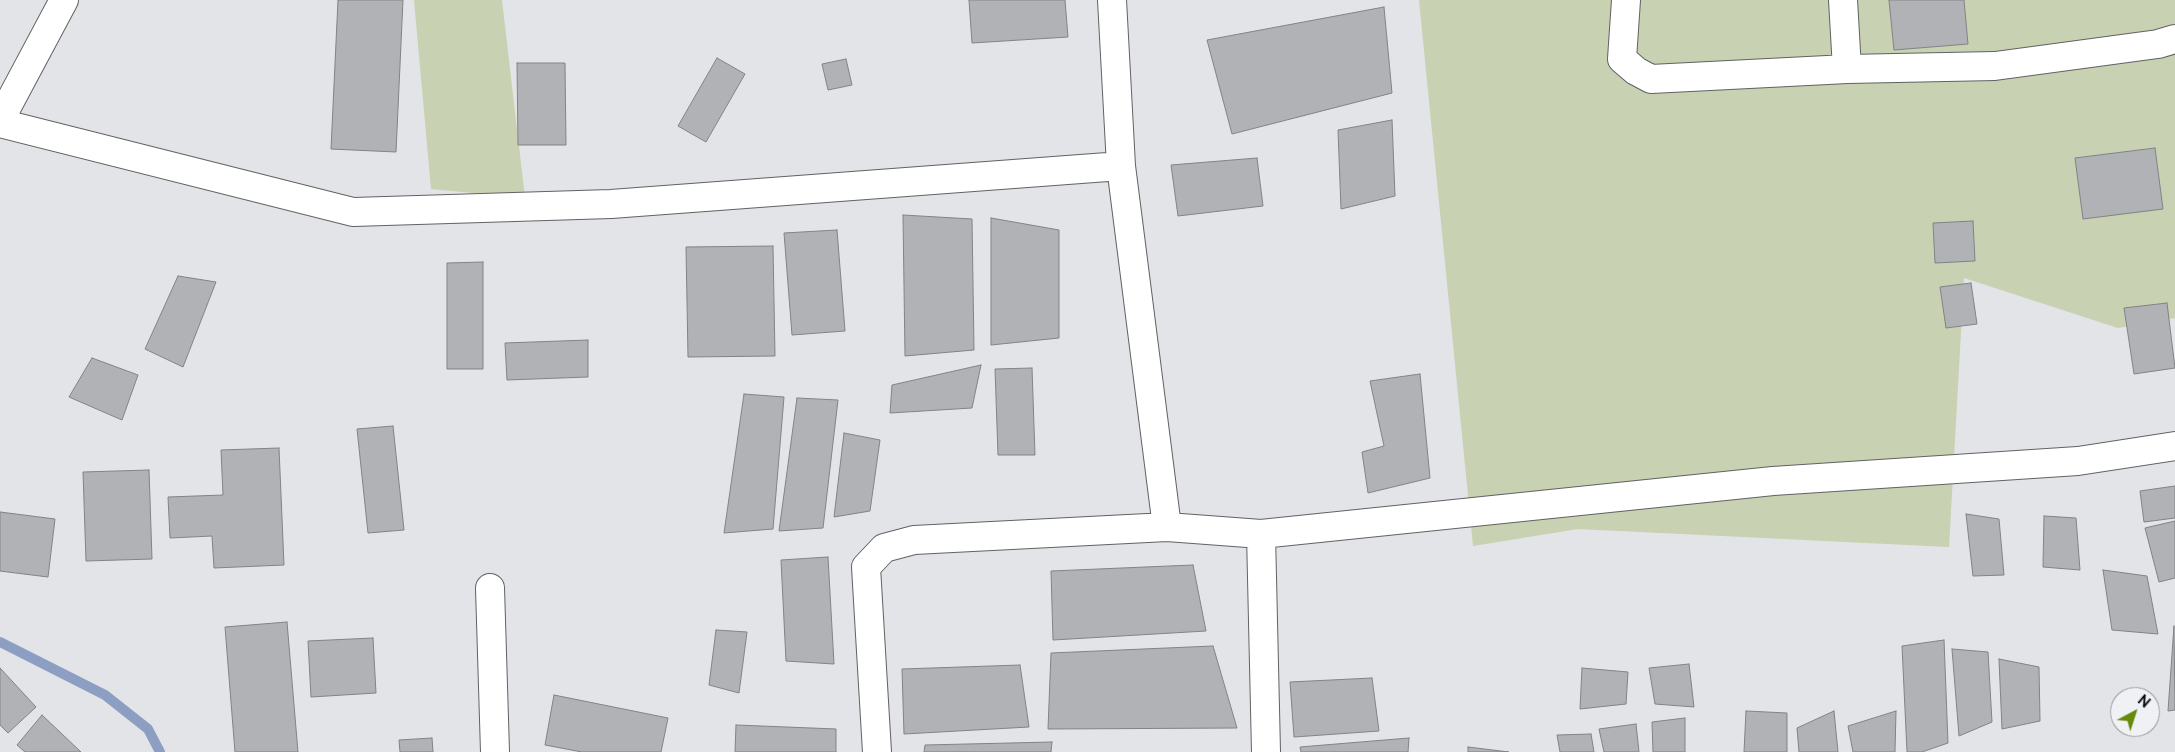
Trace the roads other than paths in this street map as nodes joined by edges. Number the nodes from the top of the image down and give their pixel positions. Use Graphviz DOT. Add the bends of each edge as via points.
graph roads {
  1 [pos="64,0"];
  2 [pos="1112,0"];
  3 [pos="1626,0"];
  4 [pos="1843,0"];
  5 [pos="2175,39"];
  6 [pos="1847,70"];
  7 [pos="0,122"];
  8 [pos="1121,166"];
  9 [pos="2175,446"];
  10 [pos="1167,527"];
  11 [pos="1261,534"];
  12 [pos="490,588"];
  13 [pos="495,752"];
  14 [pos="877,752"];
  15 [pos="1266,752"];
  1 -- 7 [label="street"];
  2 -- 8 [label="street"];
  3 -- 6 [label="street" via="1622,59 1636,72 1651,78"];
  4 -- 6 [label="street"];
  5 -- 6 [label="street" via="1995,66"];
  7 -- 8 [label="street" via="353,212 611,204"];
  8 -- 10 [label="street"];
  9 -- 11 [label="street" via="2078,462 1773,481"];
  10 -- 11 [label="street"];
  10 -- 14 [label="street" via="914,540 884,548 866,567"];
  11 -- 15 [label="street"];
  12 -- 13 [label="street"];
}
